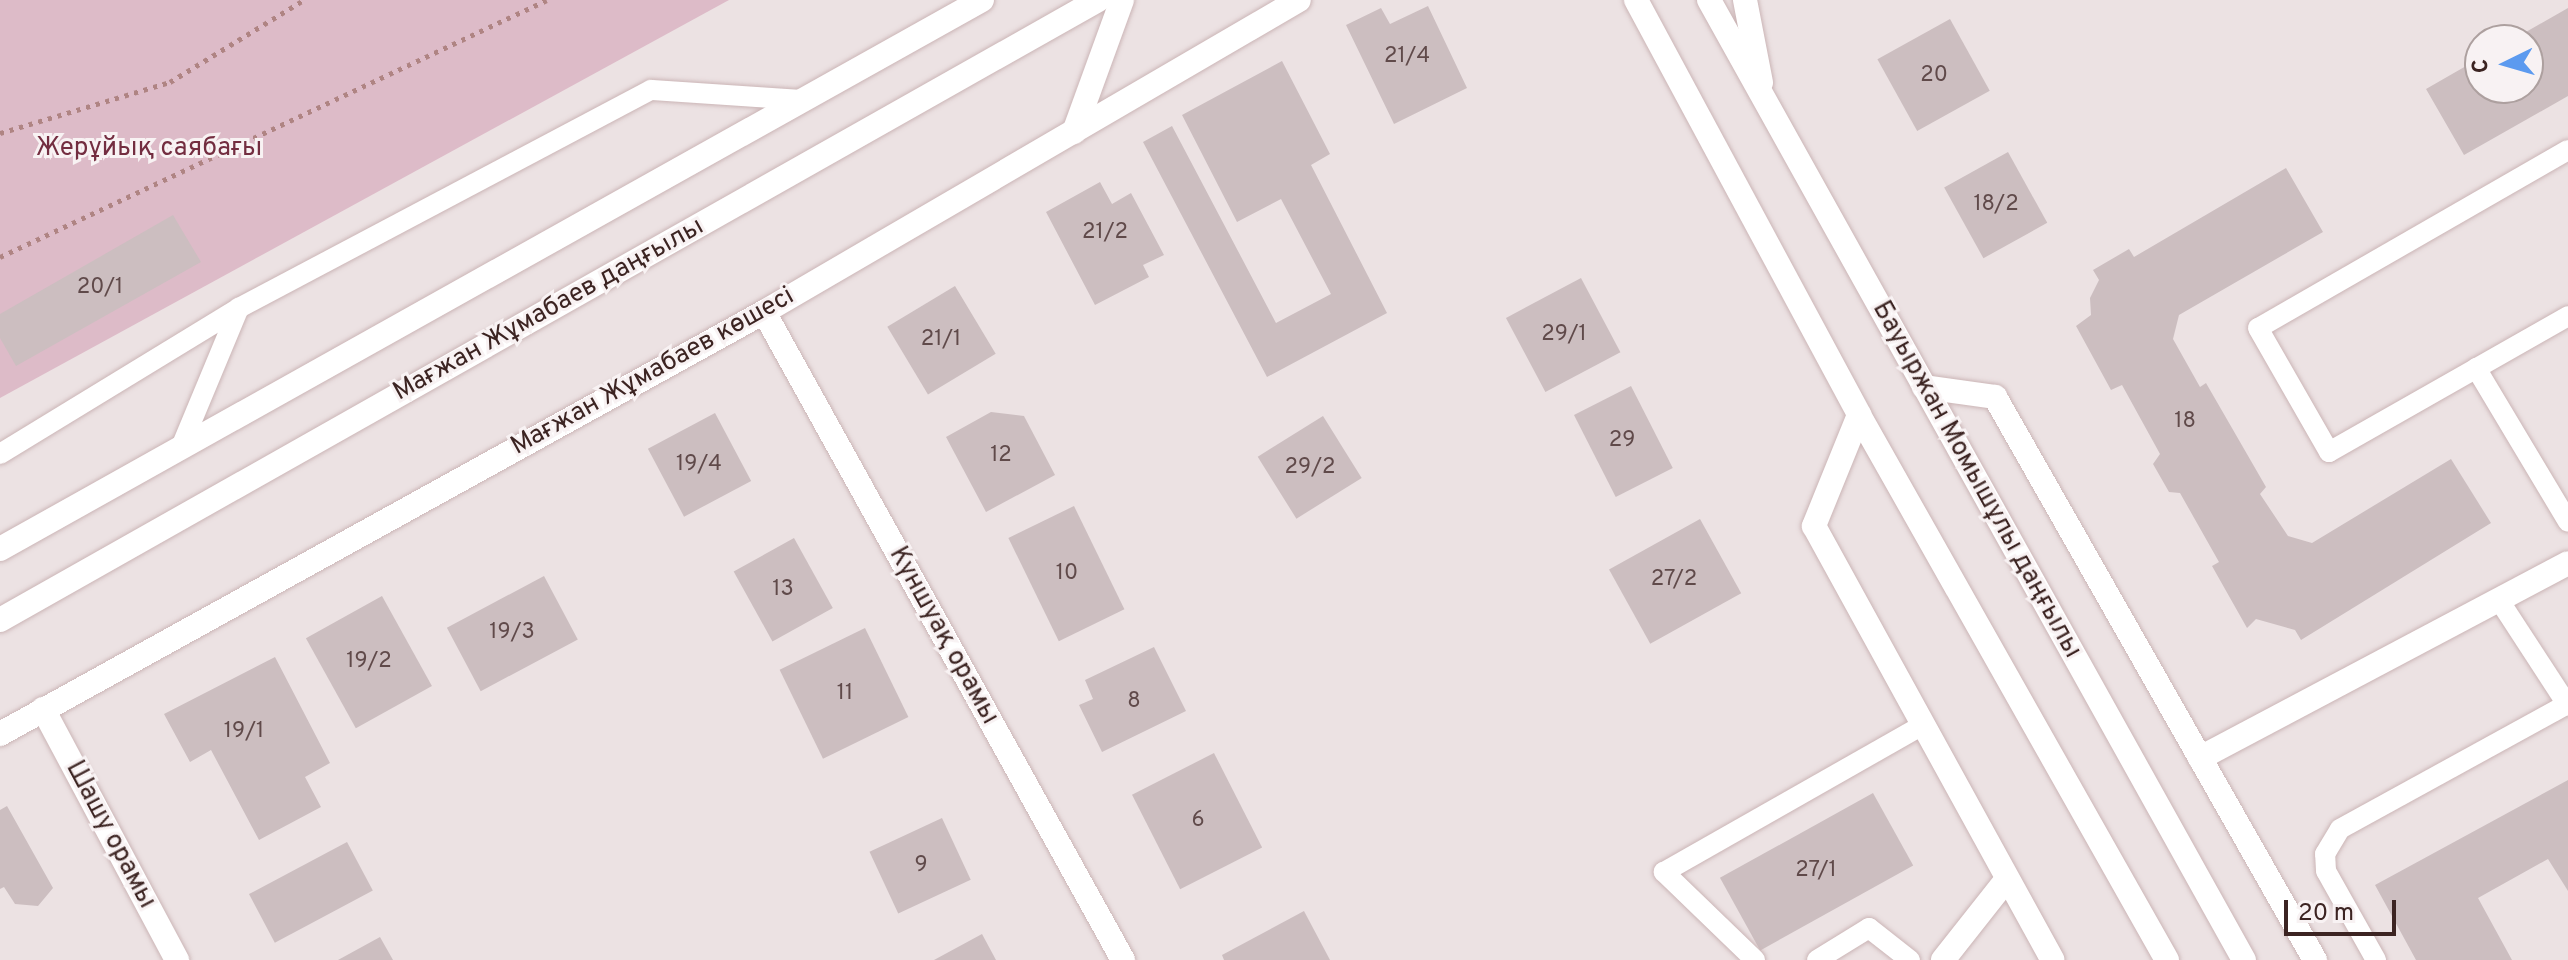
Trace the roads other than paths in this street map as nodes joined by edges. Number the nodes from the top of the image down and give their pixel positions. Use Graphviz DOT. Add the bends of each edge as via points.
graph roads {
  1 [pos="982,0"];
  2 [pos="1098,0"];
  3 [pos="1122,0"];
  4 [pos="1299,0"];
  5 [pos="1636,0"];
  6 [pos="1709,0"];
  7 [pos="1745,0"];
  8 [pos="803,100"];
  9 [pos="1765,104"];
  10 [pos="1074,132"];
  11 [pos="2568,150"];
  12 [pos="239,308"];
  13 [pos="764,312"];
  14 [pos="2568,316"];
  15 [pos="2476,368"];
  16 [pos="1924,387"];
  17 [pos="1859,415"];
  18 [pos="181,447"];
  19 [pos="0,454"];
  20 [pos="2568,522"];
  21 [pos="0,549"];
  22 [pos="2568,563"];
  23 [pos="2499,600"];
  24 [pos="0,620"];
  25 [pos="2567,706"];
  26 [pos="43,709"];
  27 [pos="1923,725"];
  28 [pos="0,734"];
  29 [pos="2200,758"];
  30 [pos="2007,879"];
  31 [pos="177,960"];
  32 [pos="1123,960"];
  33 [pos="1755,960"];
  34 [pos="1817,960"];
  35 [pos="1910,960"];
  36 [pos="1943,960"];
  37 [pos="2053,960"];
  38 [pos="2167,960"];
  39 [pos="2244,960"];
  40 [pos="2315,960"];
  41 [pos="2376,960"];
  1 -- 8 [label="main road"];
  2 -- 24 [label="main road, Мағжан Жұмабаев даңғылы"];
  3 -- 10 [label="main road"];
  4 -- 10 [label="main road, Мағжан Жұмабаев көшесі"];
  5 -- 17 [label="main road"];
  6 -- 9 [label="main road, Бауыржан Момышұлы даңғылы"];
  7 -- 9 [label="main road"];
  8 -- 12 [label="lane" via="651,90"];
  8 -- 18 [label="main road"];
  9 -- 16 [label="main road, Бауыржан Момышұлы даңғылы"];
  10 -- 13 [label="main road, Мағжан Жұмабаев көшесі"];
  11 -- 15 [label="lane" via="2258,328 2329,452"];
  12 -- 18 [label="lane"];
  12 -- 19 [label="lane"];
  13 -- 26 [label="main road, Мағжан Жұмабаев көшесі"];
  13 -- 32 [label="main road, Күншуақ орамы"];
  14 -- 15 [label="lane"];
  15 -- 20 [label="lane"];
  16 -- 29 [label="main road" via="1995,397"];
  16 -- 39 [label="main road, Бауыржан Момышұлы даңғылы"];
  17 -- 27 [label="main road" via="1814,526"];
  17 -- 38 [label="main road"];
  18 -- 21 [label="main road"];
  22 -- 23 [label="main road"];
  23 -- 25 [label="lane"];
  23 -- 29 [label="main road"];
  25 -- 41 [label="lane" via="2340,829 2325,854 2326,871"];
  26 -- 28 [label="main road, Мағжан Жұмабаев көшесі"];
  26 -- 31 [label="main road, Шашу орамы"];
  27 -- 30 [label="main road"];
  27 -- 33 [label="lane" via="1664,872"];
  29 -- 40 [label="main road"];
  30 -- 36 [label="main road"];
  30 -- 37 [label="main road"];
  34 -- 35 [label="lane" via="1869,928"];
}
